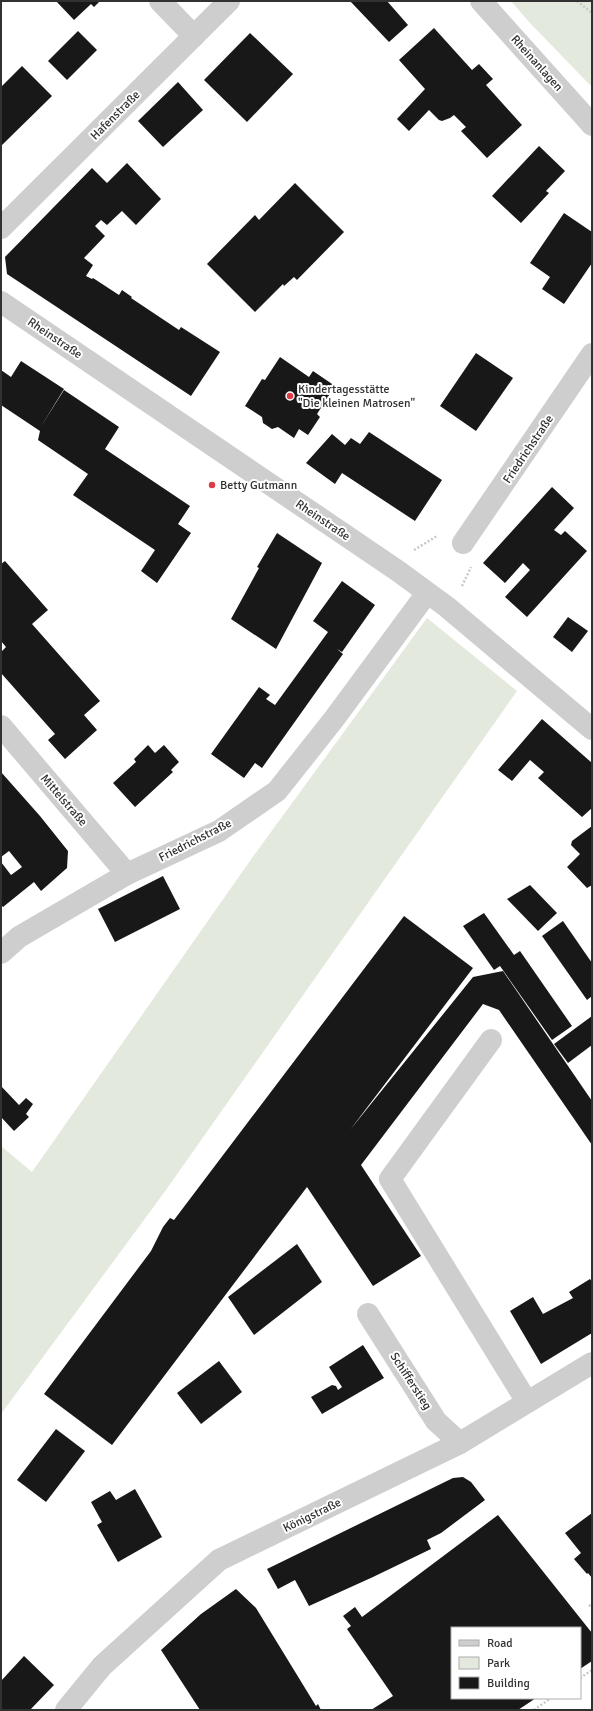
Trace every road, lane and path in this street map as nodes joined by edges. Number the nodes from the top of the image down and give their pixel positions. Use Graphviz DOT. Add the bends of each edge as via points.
graph roads {
  1 [pos="160,1"];
  2 [pos="229,1"];
  3 [pos="481,1"];
  4 [pos="578,1"];
  5 [pos="592,13"];
  6 [pos="194,36"];
  7 [pos="592,125"];
  8 [pos="1,228"];
  9 [pos="1,302"];
  10 [pos="592,354"];
  11 [pos="438,536"];
  12 [pos="463,543"];
  13 [pos="398,571"];
  14 [pos="427,593"];
  15 [pos="1,726"];
  16 [pos="592,729"];
  17 [pos="127,874"];
  18 [pos="1,953"];
  19 [pos="491,1040"];
  20 [pos="368,1314"];
  21 [pos="592,1363"];
  22 [pos="528,1402"];
  23 [pos="460,1442"];
  24 [pos="590,1605"];
  25 [pos="592,1608"];
  26 [pos="592,1670"];
  27 [pos="581,1677"];
  28 [pos="550,1699"];
  29 [pos="66,1710"];
  30 [pos="534,1710"];
  1 -- 6 [label="street"];
  2 -- 6 [label="street, Hafenstraße"];
  3 -- 7 [label="street, Rheinanlagen"];
  4 -- 5 [label="path"];
  6 -- 8 [label="street, Hafenstraße"];
  9 -- 13 [label="street, Rheinstraße"];
  10 -- 12 [label="street, Friedrichstraße"];
  11 -- 13 [label="path" via="412,552"];
  13 -- 14 [label="street, Rheinstraße"];
  14 -- 16 [label="street, Rheinstraße"];
  14 -- 17 [label="street, Friedrichstraße" via="277,791 219,830"];
  15 -- 17 [label="street, Mittelstraße"];
  17 -- 18 [label="street, Friedrichstraße" via="19,937"];
  19 -- 22 [label="street" via="390,1179"];
  20 -- 23 [label="street, Schifferstieg" via="436,1421"];
  21 -- 22 [label="street, Königstraße"];
  22 -- 23 [label="street, Königstraße"];
  23 -- 29 [label="street, Königstraße" via="219,1560 102,1666"];
  24 -- 25 [label="path"];
  26 -- 27 [label="path"];
  28 -- 30 [label="path"];
}
